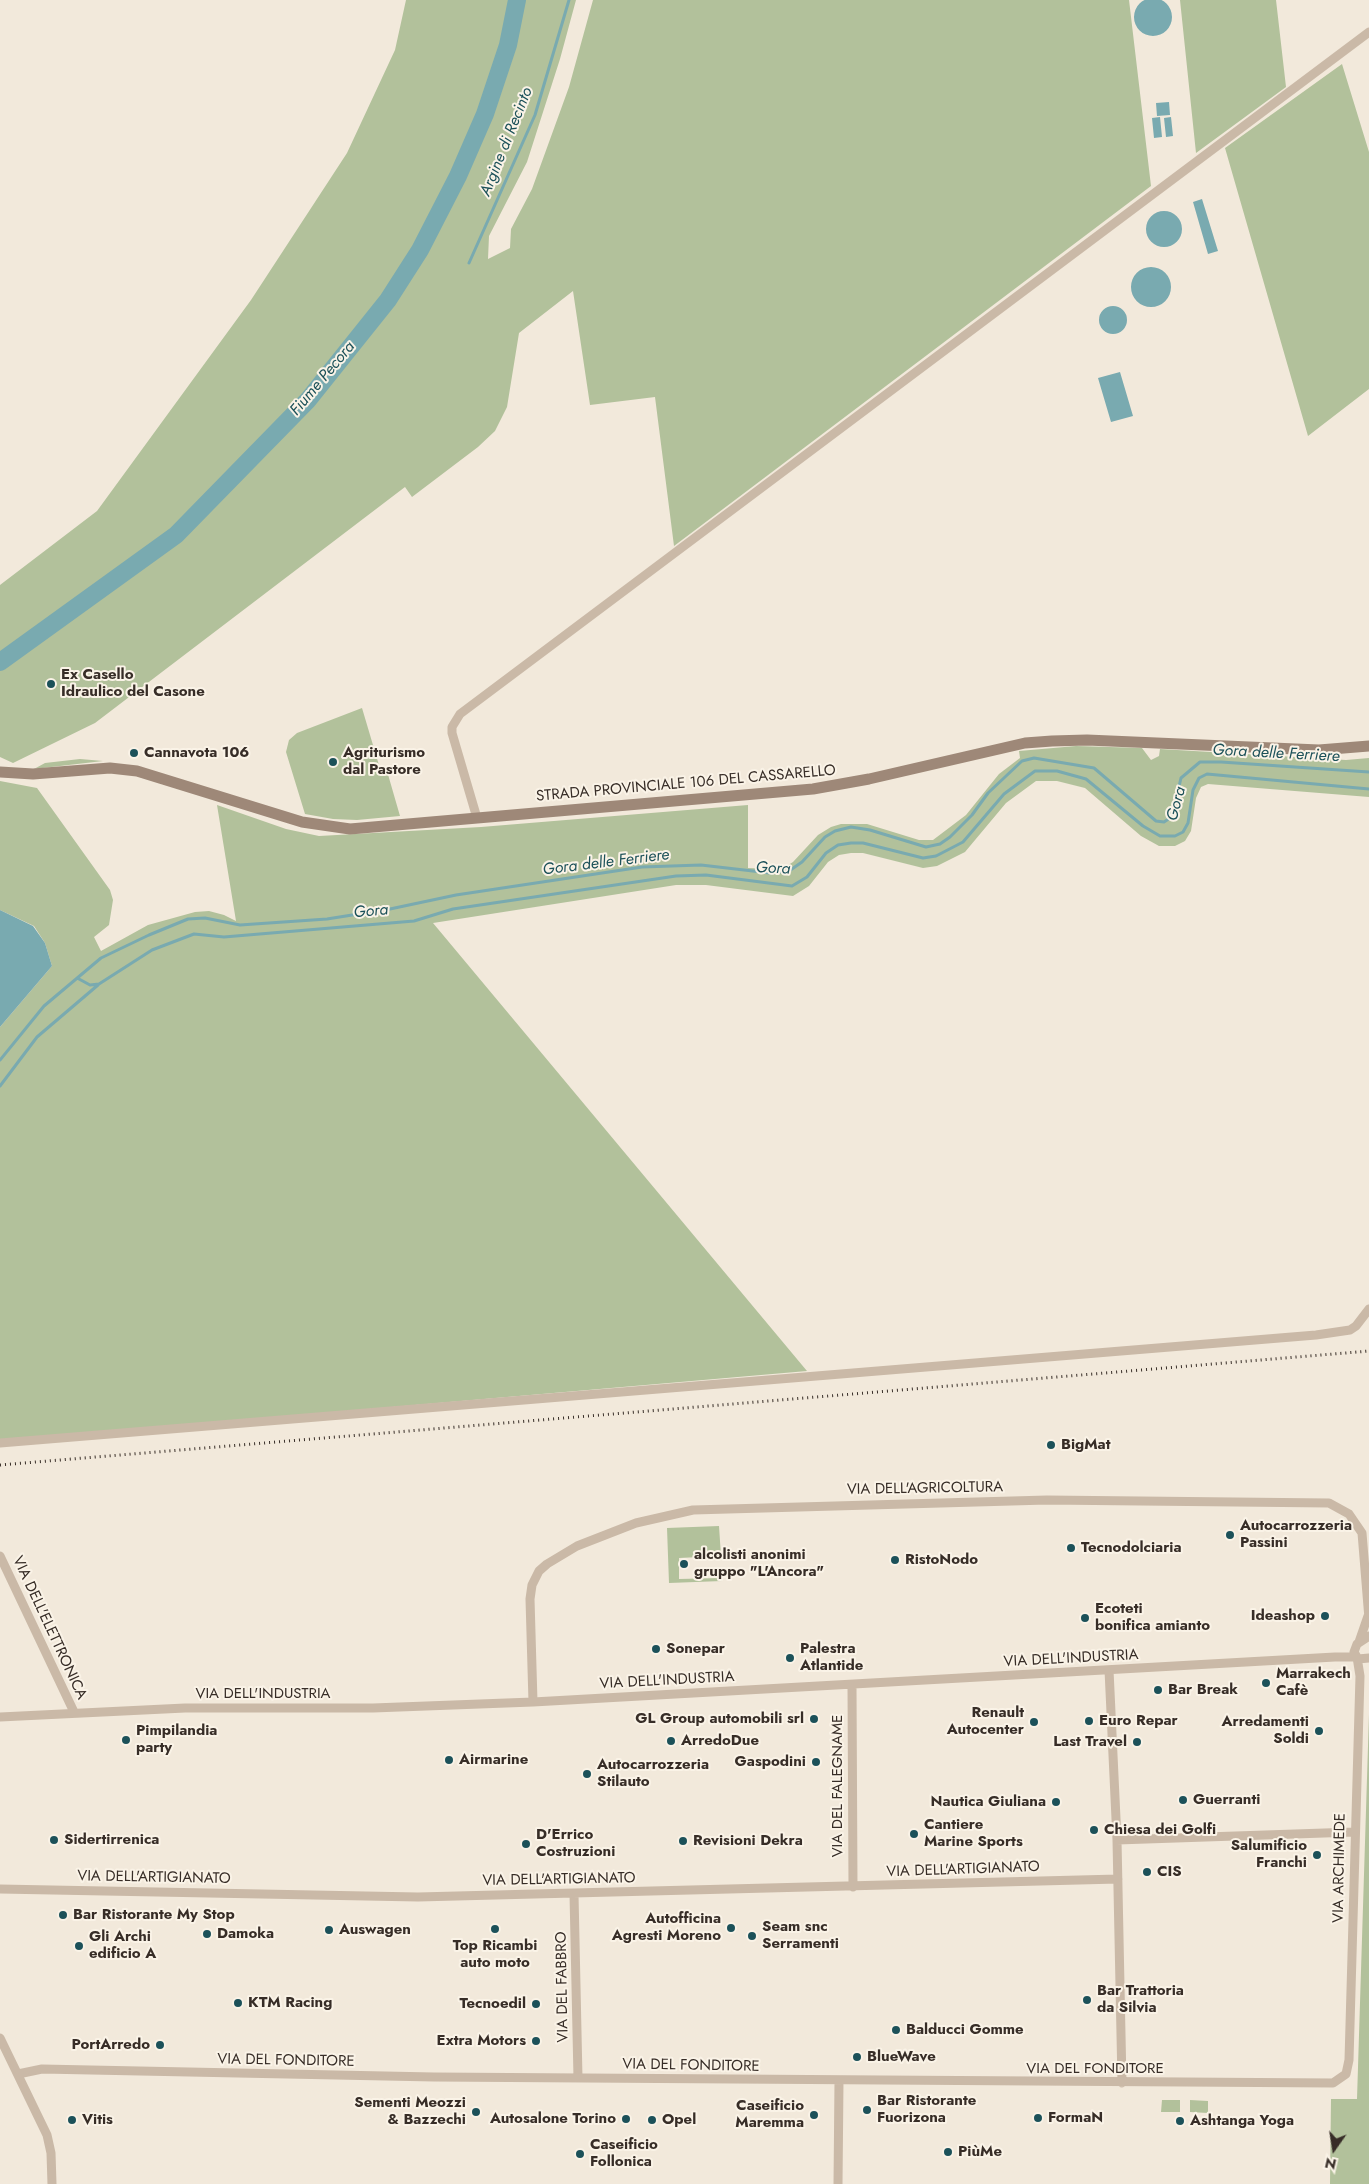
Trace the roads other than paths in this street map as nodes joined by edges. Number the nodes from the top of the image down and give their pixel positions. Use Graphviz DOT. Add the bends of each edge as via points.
graph roads {
  1 [pos="1369,32"];
  2 [pos="1369,746"];
  3 [pos="3,771"];
  4 [pos="477,818"];
  5 [pos="1369,1309"];
  6 [pos="0,1443"];
  7 [pos="0,1556"];
  8 [pos="1368,1617"];
  9 [pos="1369,1636"];
  10 [pos="1358,1643"];
  11 [pos="1335,1657"];
  12 [pos="1357,1657"];
  13 [pos="1369,1658"];
  14 [pos="1109,1670"];
  15 [pos="1360,1676"];
  16 [pos="852,1685"];
  17 [pos="533,1702"];
  18 [pos="74,1712"];
  19 [pos="0,1717"];
  20 [pos="1354,1832"];
  21 [pos="1117,1840"];
  22 [pos="1118,1879"];
  23 [pos="852,1887"];
  24 [pos="0,1889"];
  25 [pos="574,1894"];
  26 [pos="0,2038"];
  27 [pos="1349,2060"];
  28 [pos="18,2074"];
  29 [pos="578,2078"];
  30 [pos="839,2082"];
  31 [pos="1122,2083"];
  32 [pos="51,2182"];
  33 [pos="838,2184"];
  1 -- 4 [label="street" via="460,714 452,727 452,734"];
  2 -- 4 [label="street, STRADA PROVINCIALE 106 DEL CASSARELLO" via="1319,750 1052,740 813,789"];
  3 -- 4 [label="street, STRADA PROVINCIALE 106 DEL CASSARELLO" via="46,774 92,768 138,771 302,822 334,828"];
  5 -- 6 [label="street" via="1350,1330 1316,1335"];
  7 -- 18 [label="street, VIA DELL'ELETTRONICA"];
  8 -- 10 [label="street, VIA DELL'AGRICOLTURA"];
  8 -- 17 [label="street, VIA DELL'AGRICOLTURA" via="1362,1533 1349,1514 1329,1503 1047,1500 693,1510 636,1523 594,1539 561,1555 539,1571 532,1585 530,1600"];
  9 -- 10 [label="street, VIA DELL'INDUSTRIA"];
  10 -- 11 [label="street, VIA DELL'INDUSTRIA"];
  10 -- 12 [label="street, VIA DELL'AGRICOLTURA" via="1354,1652"];
  11 -- 12 [label="street, VIA DELL'INDUSTRIA"];
  11 -- 14 [label="street, VIA DELL'INDUSTRIA"];
  12 -- 13 [label="street, VIA DELL'INDUSTRIA"];
  12 -- 15 [label="street, VIA ARCHIMEDE"];
  13 -- 15 [label="street, VIA ARCHIMEDE"];
  14 -- 16 [label="street, VIA DELL'INDUSTRIA"];
  14 -- 21 [label="street"];
  15 -- 20 [label="street, VIA ARCHIMEDE"];
  16 -- 17 [label="street, VIA DELL'INDUSTRIA"];
  16 -- 23 [label="street, VIA DEL FALEGNAME"];
  17 -- 18 [label="street, VIA DELL'INDUSTRIA" via="396,1708 194,1708"];
  18 -- 19 [label="street, VIA DELL'INDUSTRIA"];
  20 -- 21 [label="street"];
  20 -- 27 [label="street, VIA ARCHIMEDE"];
  21 -- 22 [label="street"];
  22 -- 23 [label="street, VIA DELL'ARTIGIANATO"];
  22 -- 31 [label="street"];
  23 -- 25 [label="street, VIA DELL'ARTIGIANATO"];
  24 -- 25 [label="street, VIA DELL'ARTIGIANATO" via="373,1897"];
  25 -- 29 [label="street, VIA DEL FABBRO"];
  26 -- 28 [label="street"];
  27 -- 31 [label="street, VIA DEL FONDITORE" via="1342,2078 1333,2083"];
  28 -- 29 [label="street, VIA DEL FONDITORE" via="42,2070"];
  28 -- 32 [label="street" via="47,2135"];
  29 -- 30 [label="street, VIA DEL FONDITORE"];
  30 -- 31 [label="street, VIA DEL FONDITORE"];
  30 -- 33 [label="street"];
}
